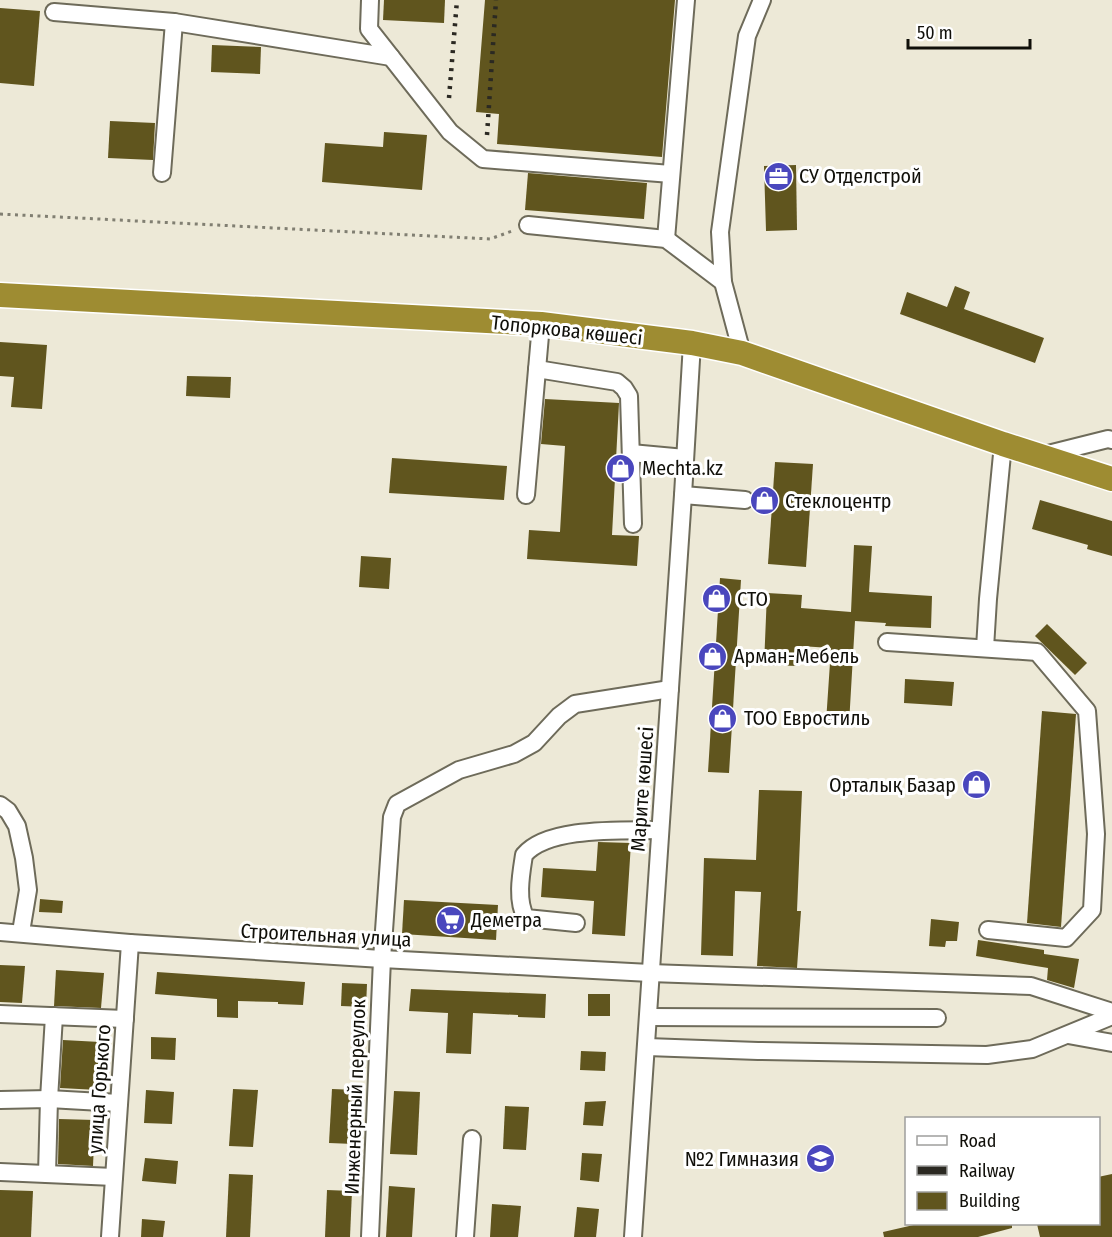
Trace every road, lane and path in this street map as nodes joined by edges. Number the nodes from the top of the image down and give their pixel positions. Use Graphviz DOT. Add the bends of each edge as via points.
graph roads {
  1 [pos="370,0"];
  2 [pos="686,0"];
  3 [pos="762,0"];
  4 [pos="54,12"];
  5 [pos="174,22"];
  6 [pos="391,57"];
  7 [pos="162,173"];
  8 [pos="671,174"];
  9 [pos="0,214"];
  10 [pos="528,225"];
  11 [pos="666,239"];
  12 [pos="723,282"];
  13 [pos="0,295"];
  14 [pos="541,324"];
  15 [pos="692,343"];
  16 [pos="742,353"];
  17 [pos="537,369"];
  18 [pos="1112,440"];
  19 [pos="1003,444"];
  20 [pos="631,453"];
  21 [pos="1040,456"];
  22 [pos="685,458"];
  23 [pos="1112,479"];
  24 [pos="526,495"];
  25 [pos="683,495"];
  26 [pos="745,500"];
  27 [pos="633,524"];
  28 [pos="887,642"];
  29 [pos="985,648"];
  30 [pos="670,689"];
  31 [pos="0,805"];
  32 [pos="660,830"];
  33 [pos="576,923"];
  34 [pos="988,930"];
  35 [pos="0,932"];
  36 [pos="21,932"];
  37 [pos="130,943"];
  38 [pos="382,960"];
  39 [pos="650,973"];
  40 [pos="1112,1012"];
  41 [pos="0,1014"];
  42 [pos="54,1016"];
  43 [pos="1112,1016"];
  44 [pos="649,1017"];
  45 [pos="937,1018"];
  46 [pos="125,1019"];
  47 [pos="1067,1035"];
  48 [pos="1112,1043"];
  49 [pos="647,1047"];
  50 [pos="49,1099"];
  51 [pos="0,1100"];
  52 [pos="119,1103"];
  53 [pos="472,1139"];
  54 [pos="0,1172"];
  55 [pos="47,1174"];
  56 [pos="114,1177"];
  57 [pos="110,1237"];
  58 [pos="370,1237"];
  59 [pos="465,1237"];
  60 [pos="633,1237"];
  1 -- 6 [label="street" via="369,29"];
  2 -- 8 [label="street"];
  3 -- 12 [label="street" via="745,47 720,232"];
  4 -- 5 [label="street"];
  5 -- 6 [label="street"];
  5 -- 7 [label="street"];
  6 -- 8 [label="street" via="450,132 483,159"];
  8 -- 11 [label="street"];
  9 -- 10 [label="path" via="490,239"];
  10 -- 11 [label="street"];
  11 -- 12 [label="street"];
  12 -- 16 [label="street"];
  13 -- 14 [label="highway, Топоркова көшесі"];
  14 -- 15 [label="highway, Топоркова көшесі"];
  14 -- 17 [label="street"];
  15 -- 16 [label="highway, Топоркова көшесі"];
  15 -- 22 [label="street, Марите көшесі"];
  16 -- 19 [label="highway, Топоркова көшесі"];
  17 -- 20 [label="street" via="616,382 624,388 629,396"];
  17 -- 24 [label="street"];
  18 -- 21 [label="street"];
  19 -- 21 [label="highway, Топоркова көшесі"];
  19 -- 29 [label="street"];
  20 -- 22 [label="street"];
  20 -- 27 [label="street"];
  21 -- 23 [label="highway, Топоркова көшесі"];
  22 -- 25 [label="street, Марите көшесі"];
  25 -- 26 [label="street"];
  25 -- 30 [label="street, Марите көшесі"];
  28 -- 29 [label="street"];
  29 -- 34 [label="street" via="1036,652 1087,711 1096,834 1092,910 1066,938"];
  30 -- 32 [label="street, Марите көшесі"];
  30 -- 38 [label="street, Инженерный переулок" via="575,704 534,743 514,754 459,770 397,804 392,817"];
  31 -- 36 [label="street" via="17,826 24,858 28,890"];
  32 -- 33 [label="street" via="560,837 528,850 524,855 520,897 525,918"];
  32 -- 39 [label="street, Марите көшесі"];
  35 -- 36 [label="street, Строительная улица"];
  36 -- 37 [label="street, Строительная улица"];
  37 -- 38 [label="street, Строительная улица"];
  37 -- 46 [label="street, улица Горького"];
  38 -- 39 [label="street, Строительная улица"];
  38 -- 58 [label="street, Инженерный переулок"];
  39 -- 40 [label="street, Строительная улица" via="1031,986"];
  39 -- 44 [label="street, Марите көшесі"];
  41 -- 42 [label="street"];
  42 -- 46 [label="street"];
  42 -- 50 [label="street"];
  43 -- 47 [label="street"];
  44 -- 45 [label="street"];
  44 -- 49 [label="street, Марите көшесі"];
  46 -- 52 [label="street, улица Горького"];
  47 -- 48 [label="street"];
  47 -- 49 [label="street" via="1032,1049 987,1055"];
  49 -- 60 [label="street, Марите көшесі"];
  50 -- 51 [label="street"];
  50 -- 52 [label="street"];
  50 -- 55 [label="street"];
  52 -- 56 [label="street, улица Горького"];
  53 -- 59 [label="street"];
  54 -- 55 [label="street"];
  55 -- 56 [label="street"];
  56 -- 57 [label="street, улица Горького"];
}
